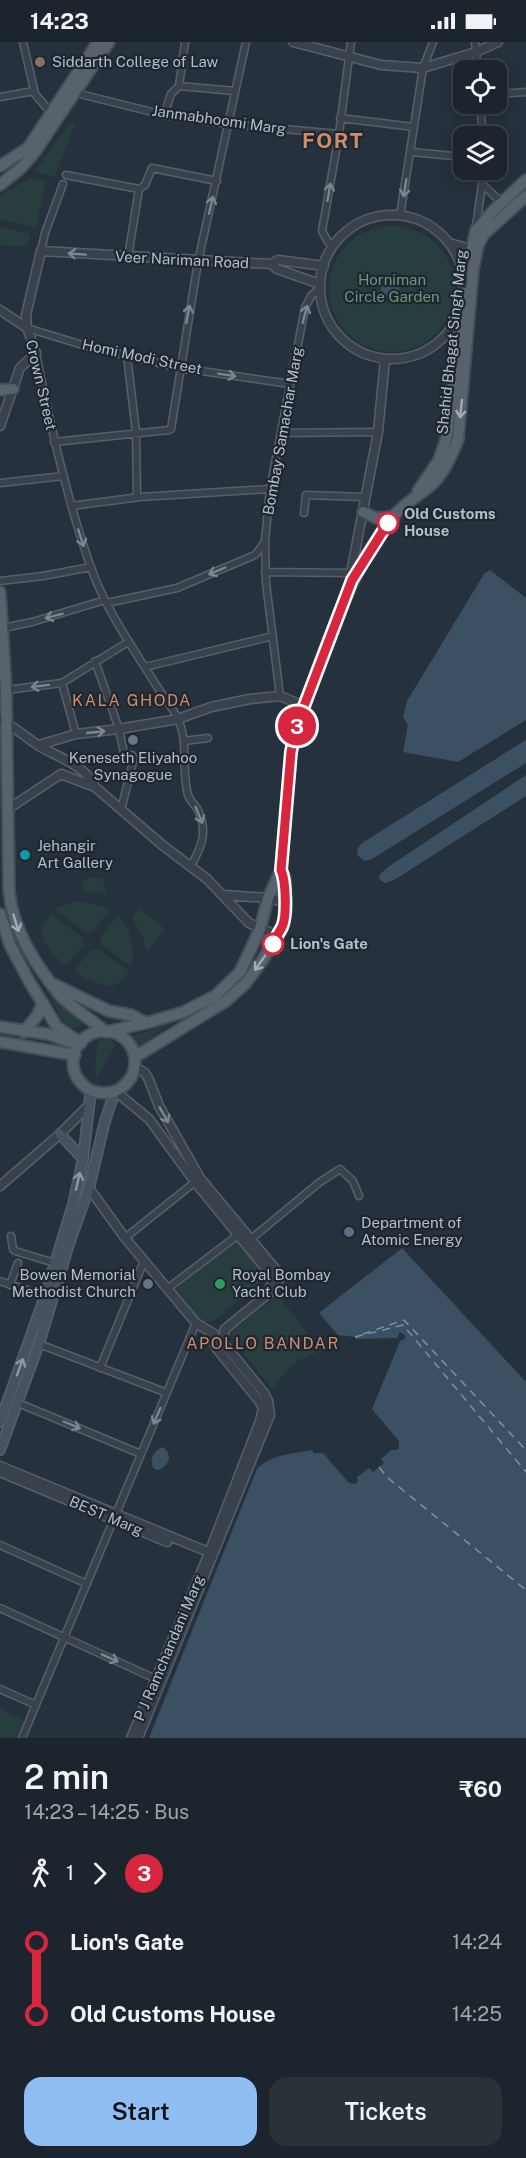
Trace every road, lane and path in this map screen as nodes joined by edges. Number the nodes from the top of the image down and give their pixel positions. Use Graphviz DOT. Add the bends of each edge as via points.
graph roads {
  1 [pos="98,42"];
  2 [pos="109,42"];
  3 [pos="185,42"];
  4 [pos="246,42"];
  5 [pos="293,42"];
  6 [pos="351,42"];
  7 [pos="433,42"];
  8 [pos="498,42"];
  9 [pos="24,43"];
  10 [pos="476,47"];
  11 [pos="350,58"];
  12 [pos="423,68"];
  13 [pos="179,86"];
  14 [pos="235,91"];
  15 [pos="526,92"];
  16 [pos="35,93"];
  17 [pos="76,93"];
  18 [pos="507,93"];
  19 [pos="0,97"];
  20 [pos="46,107"];
  21 [pos="164,115"];
  22 [pos="340,118"];
  23 [pos="230,124"];
  24 [pos="414,127"];
  25 [pos="339,134"];
  26 [pos="411,152"];
  27 [pos="453,156"];
  28 [pos="0,166"];
  29 [pos="66,175"];
  30 [pos="483,180"];
  31 [pos="526,180"];
  32 [pos="217,181"];
  33 [pos="63,184"];
  34 [pos="482,184"];
  35 [pos="0,185"];
  36 [pos="139,189"];
  37 [pos="526,196"];
  38 [pos="503,204"];
  39 [pos="400,216"];
  40 [pos="475,240"];
  41 [pos="449,243"];
  42 [pos="332,246"];
  43 [pos="41,252"];
  44 [pos="128,257"];
  45 [pos="198,262"];
  46 [pos="271,264"];
  47 [pos="324,266"];
  48 [pos="320,286"];
  49 [pos="0,310"];
  50 [pos="468,325"];
  51 [pos="27,328"];
  52 [pos="459,335"];
  53 [pos="445,336"];
  54 [pos="36,353"];
  55 [pos="385,355"];
  56 [pos="127,356"];
  57 [pos="182,368"];
  58 [pos="290,384"];
  59 [pos="13,389"];
  60 [pos="0,390"];
  61 [pos="0,426"];
  62 [pos="136,432"];
  63 [pos="378,432"];
  64 [pos="281,433"];
  65 [pos="54,442"];
  66 [pos="443,463"];
  67 [pos="64,476"];
  68 [pos="0,483"];
  69 [pos="270,489"];
  70 [pos="137,497"];
  71 [pos="365,497"];
  72 [pos="71,506"];
  73 [pos="363,512"];
  74 [pos="304,513"];
  75 [pos="392,517"];
  76 [pos="265,541"];
  77 [pos="91,567"];
  78 [pos="265,572"];
  79 [pos="352,577"];
  80 [pos="0,581"];
  81 [pos="0,592"];
  82 [pos="106,602"];
  83 [pos="3,628"];
  84 [pos="273,636"];
  85 [pos="128,642"];
  86 [pos="95,661"];
  87 [pos="145,667"];
  88 [pos="62,683"];
  89 [pos="4,686"];
  90 [pos="280,696"];
  91 [pos="3,706"];
  92 [pos="304,706"];
  93 [pos="178,719"];
  94 [pos="3,721"];
  95 [pos="119,729"];
  96 [pos="76,734"];
  97 [pos="207,738"];
  98 [pos="184,741"];
  99 [pos="39,745"];
  100 [pos="70,763"];
  101 [pos="61,774"];
  102 [pos="95,787"];
  103 [pos="8,809"];
  104 [pos="121,810"];
  105 [pos="191,866"];
  106 [pos="281,870"];
  107 [pos="224,895"];
  108 [pos="268,898"];
  109 [pos="284,902"];
  110 [pos="0,914"];
  111 [pos="260,929"];
  112 [pos="276,935"];
  113 [pos="53,984"];
  114 [pos="43,1003"];
  115 [pos="184,1012"];
  116 [pos="146,1023"];
  117 [pos="189,1023"];
  118 [pos="0,1027"];
  119 [pos="24,1032"];
  120 [pos="106,1032"];
  121 [pos="0,1042"];
  122 [pos="78,1048"];
  123 [pos="135,1062"];
  124 [pos="91,1090"];
  125 [pos="115,1091"];
  126 [pos="90,1104"];
  127 [pos="60,1134"];
  128 [pos="83,1159"];
  129 [pos="195,1182"];
  130 [pos="0,1186"];
  131 [pos="89,1188"];
  132 [pos="359,1196"];
  133 [pos="238,1235"];
  134 [pos="11,1236"];
  135 [pos="125,1238"];
  136 [pos="251,1239"];
  137 [pos="144,1261"];
  138 [pos="18,1263"];
  139 [pos="55,1263"];
  140 [pos="277,1279"];
  141 [pos="0,1281"];
  142 [pos="10,1285"];
  143 [pos="167,1289"];
  144 [pos="45,1296"];
  145 [pos="196,1323"];
  146 [pos="218,1336"];
  147 [pos="39,1344"];
  148 [pos="100,1368"];
  149 [pos="167,1393"];
  150 [pos="18,1403"];
  151 [pos="0,1422"];
  152 [pos="0,1450"];
  153 [pos="141,1454"];
  154 [pos="0,1466"];
  155 [pos="0,1472"];
  156 [pos="115,1517"];
  157 [pos="0,1545"];
  158 [pos="210,1556"];
  159 [pos="87,1584"];
  160 [pos="0,1608"];
  161 [pos="65,1637"];
  162 [pos="159,1680"];
  163 [pos="0,1689"];
  164 [pos="36,1705"];
  165 [pos="22,1738"];
  166 [pos="131,1738"];
  167 [pos="138,1738"];
  1 -- 28 [label="main road" via="28,148"];
  2 -- 17 [label="main road"];
  3 -- 13 [label="street"];
  4 -- 14 [label="street"];
  5 -- 11 [label="street"];
  6 -- 11 [label="street"];
  7 -- 12 [label="street"];
  8 -- 10 [label="street"];
  9 -- 16 [label="street"];
  10 -- 12 [label="street"];
  11 -- 12 [label="street"];
  11 -- 22 [label="street"];
  12 -- 24 [label="street"];
  13 -- 14 [label="street"];
  13 -- 21 [label="street" via="171,94"];
  14 -- 23 [label="street"];
  15 -- 18 [label="street"];
  16 -- 19 [label="street"];
  16 -- 20 [label="street"];
  17 -- 21 [label="street, Janmabhoomi Marg"];
  17 -- 35 [label="main road" via="34,153"];
  21 -- 23 [label="street, Janmabhoomi Marg"];
  22 -- 24 [label="street"];
  22 -- 25 [label="street"];
  23 -- 25 [label="street, Janmabhoomi Marg"];
  23 -- 32 [label="street"];
  24 -- 26 [label="street"];
  42 -- 25 [label="street, one-way" via="322,231"];
  26 -- 27 [label="street"];
  26 -- 39 [label="street, one-way"];
  29 -- 36 [label="street"];
  30 -- 34 [label="street"];
  31 -- 38 [label="main road, Shahid Bhagat Singh Marg"];
  32 -- 36 [label="street" via="152,168"];
  45 -- 32 [label="street, one-way"];
  33 -- 43 [label="street"];
  34 -- 38 [label="street"];
  34 -- 40 [label="street"];
  36 -- 44 [label="street"];
  37 -- 40 [label="main road, Shahid Bhagat Singh Marg"];
  38 -- 40 [label="main road, Shahid Bhagat Singh Marg" via="493,211"];
  39 -- 41 [label="street" via="418,220"];
  39 -- 42 [label="street" via="369,219 355,225"];
  40 -- 41 [label="street"];
  40 -- 50 [label="main road, Shahid Bhagat Singh Marg"];
  40 -- 52 [label="main road, Shahid Bhagat Singh Marg"];
  41 -- 53 [label="street" via="464,278 457,318"];
  42 -- 47 [label="street"];
  44 -- 43 [label="street, Veer Nariman Road, one-way"];
  43 -- 51 [label="street" via="27,306"];
  44 -- 45 [label="street, Veer Nariman Road"];
  45 -- 46 [label="street, Veer Nariman Road"];
  57 -- 45 [label="street, one-way"];
  46 -- 47 [label="street" via="278,260"];
  46 -- 48 [label="street, Veer Nariman Road"];
  47 -- 48 [label="street"];
  48 -- 55 [label="street" via="322,306 339,337 368,356"];
  58 -- 48 [label="street, Bombay Samachar Marg, one-way" via="305,308"];
  49 -- 51 [label="street, Homi Modi Street"];
  50 -- 52 [label="street"];
  50 -- 66 [label="main road, Shahid Bhagat Singh Marg, one-way" via="458,440"];
  51 -- 54 [label="street, Crown Street"];
  51 -- 56 [label="street, Homi Modi Street"];
  52 -- 53 [label="street"];
  52 -- 66 [label="main road, Shahid Bhagat Singh Marg"];
  53 -- 55 [label="street" via="428,350 407,358"];
  54 -- 59 [label="street" via="20,368"];
  54 -- 65 [label="street, Crown Street"];
  55 -- 63 [label="street"];
  56 -- 57 [label="street, Homi Modi Street"];
  56 -- 62 [label="street"];
  57 -- 58 [label="street, Homi Modi Street, one-way"];
  57 -- 62 [label="street" via="171,429"];
  58 -- 64 [label="street, Bombay Samachar Marg"];
  59 -- 60 [label="main road"];
  59 -- 61 [label="street"];
  62 -- 65 [label="street"];
  62 -- 70 [label="street"];
  63 -- 64 [label="street"];
  63 -- 71 [label="street"];
  64 -- 69 [label="street, Bombay Samachar Marg"];
  65 -- 67 [label="street, Crown Street"];
  66 -- 75 [label="main road, Shahid Bhagat Singh Marg"];
  67 -- 68 [label="street"];
  67 -- 72 [label="street, Crown Street"];
  69 -- 70 [label="street"];
  69 -- 76 [label="street, Bombay Samachar Marg"];
  70 -- 72 [label="street"];
  71 -- 73 [label="street"];
  71 -- 74 [label="street" via="306,495"];
  72 -- 77 [label="street, Crown Street, one-way"];
  73 -- 75 [label="main road" via="376,518"];
  73 -- 79 [label="street"];
  75 -- 79 [label="main road, Shahid Bhagat Singh Marg"];
  76 -- 78 [label="street, Bombay Samachar Marg"];
  76 -- 82 [label="street, one-way" via="255,555 177,588"];
  77 -- 80 [label="street"];
  77 -- 82 [label="street, Crown Street"];
  78 -- 79 [label="street"];
  78 -- 84 [label="street, Bombay Samachar Marg"];
  79 -- 92 [label="main road, Shahid Bhagat Singh Marg"];
  81 -- 83 [label="main road"];
  82 -- 83 [label="street, one-way"];
  82 -- 85 [label="street, Crown Street"];
  83 -- 89 [label="main road"];
  84 -- 87 [label="street"];
  84 -- 90 [label="street, Bombay Samachar Marg"];
  85 -- 86 [label="street"];
  85 -- 87 [label="street, Crown Street"];
  86 -- 88 [label="street"];
  86 -- 95 [label="street"];
  87 -- 93 [label="street, Crown Street"];
  88 -- 89 [label="street, one-way"];
  88 -- 96 [label="street"];
  89 -- 91 [label="main road"];
  90 -- 92 [label="street"];
  90 -- 93 [label="street" via="227,703"];
  91 -- 94 [label="main road"];
  92 -- 106 [label="main road, Shahid Bhagat Singh Marg" via="291,752"];
  93 -- 95 [label="street"];
  93 -- 98 [label="street, Crown Street"];
  94 -- 99 [label="street"];
  94 -- 103 [label="main road"];
  96 -- 95 [label="street, one-way"];
  95 -- 104 [label="street" via="124,753 134,758"];
  96 -- 99 [label="street"];
  97 -- 98 [label="street"];
  98 -- 105 [label="street, Crown Street, one-way" via="189,797 204,828 199,852"];
  99 -- 100 [label="street"];
  100 -- 101 [label="street"];
  100 -- 102 [label="street" via="91,778"];
  101 -- 102 [label="street"];
  101 -- 103 [label="street"];
  102 -- 104 [label="street"];
  103 -- 113 [label="main road, one-way" via="11,905 21,939"];
  104 -- 105 [label="street"];
  105 -- 107 [label="street"];
  106 -- 108 [label="main road, Shahid Bhagat Singh Marg"];
  106 -- 109 [label="main road" via="285,878"];
  107 -- 108 [label="street"];
  107 -- 111 [label="street" via="249,923"];
  108 -- 109 [label="street"];
  108 -- 111 [label="main road, Shahid Bhagat Singh Marg"];
  109 -- 112 [label="main road" via="285,917"];
  110 -- 114 [label="main road" via="10,945"];
  111 -- 112 [label="street"];
  111 -- 115 [label="main road, Shahid Bhagat Singh Marg" via="240,972 215,996"];
  112 -- 117 [label="main road, one-way" via="246,983 226,1001"];
  113 -- 116 [label="main road" via="109,1011"];
  113 -- 120 [label="main road" via="60,995"];
  114 -- 119 [label="main road"];
  114 -- 122 [label="main road" via="57,1027"];
  115 -- 116 [label="main road, Shahid Bhagat Singh Marg"];
  115 -- 117 [label="main road"];
  116 -- 120 [label="main road, Shahid Bhagat Singh Marg"];
  117 -- 123 [label="main road"];
  118 -- 119 [label="main road"];
  119 -- 122 [label="main road" via="62,1038"];
  120 -- 122 [label="main road" via="88,1036"];
  120 -- 123 [label="main road" via="126,1040"];
  121 -- 122 [label="main road"];
  122 -- 124 [label="main road" via="74,1070"];
  123 -- 125 [label="main road" via="130,1079"];
  123 -- 136 [label="street, one-way" via="149,1080 159,1106 200,1178"];
  124 -- 125 [label="main road"];
  124 -- 126 [label="main road"];
  125 -- 129 [label="street" via="149,1119"];
  125 -- 131 [label="main road"];
  126 -- 127 [label="street"];
  126 -- 128 [label="main road"];
  127 -- 128 [label="main road"];
  127 -- 130 [label="street"];
  139 -- 128 [label="main road, one-way"];
  129 -- 133 [label="street"];
  129 -- 135 [label="street"];
  131 -- 135 [label="street"];
  131 -- 147 [label="main road"];
  132 -- 136 [label="street" via="353,1181 340,1169"];
  133 -- 140 [label="street"];
  133 -- 143 [label="street"];
  134 -- 139 [label="street" via="15,1251"];
  135 -- 137 [label="street"];
  136 -- 140 [label="street" via="278,1271"];
  137 -- 143 [label="street"];
  137 -- 148 [label="street"];
  138 -- 142 [label="street"];
  139 -- 144 [label="main road"];
  140 -- 146 [label="street"];
  141 -- 142 [label="street"];
  142 -- 144 [label="street"];
  143 -- 145 [label="street"];
  151 -- 144 [label="main road, one-way"];
  145 -- 146 [label="street"];
  145 -- 149 [label="street"];
  146 -- 158 [label="street, P J Ramchandani Marg" via="212,1340 217,1349 262,1409"];
  147 -- 148 [label="street"];
  147 -- 150 [label="main road"];
  148 -- 149 [label="street"];
  149 -- 153 [label="street, one-way"];
  150 -- 152 [label="main road"];
  150 -- 153 [label="street, one-way"];
  153 -- 156 [label="street"];
  154 -- 156 [label="street"];
  155 -- 156 [label="street, BEST Marg"];
  156 -- 158 [label="street, BEST Marg"];
  156 -- 159 [label="street"];
  157 -- 159 [label="street"];
  158 -- 162 [label="street, P J Ramchandani Marg"];
  159 -- 161 [label="street"];
  160 -- 161 [label="street"];
  161 -- 162 [label="street, one-way"];
  161 -- 164 [label="street"];
  162 -- 166 [label="street, P J Ramchandani Marg"];
  162 -- 167 [label="street, P J Ramchandani Marg"];
  163 -- 164 [label="street"];
  164 -- 165 [label="street"];
}
